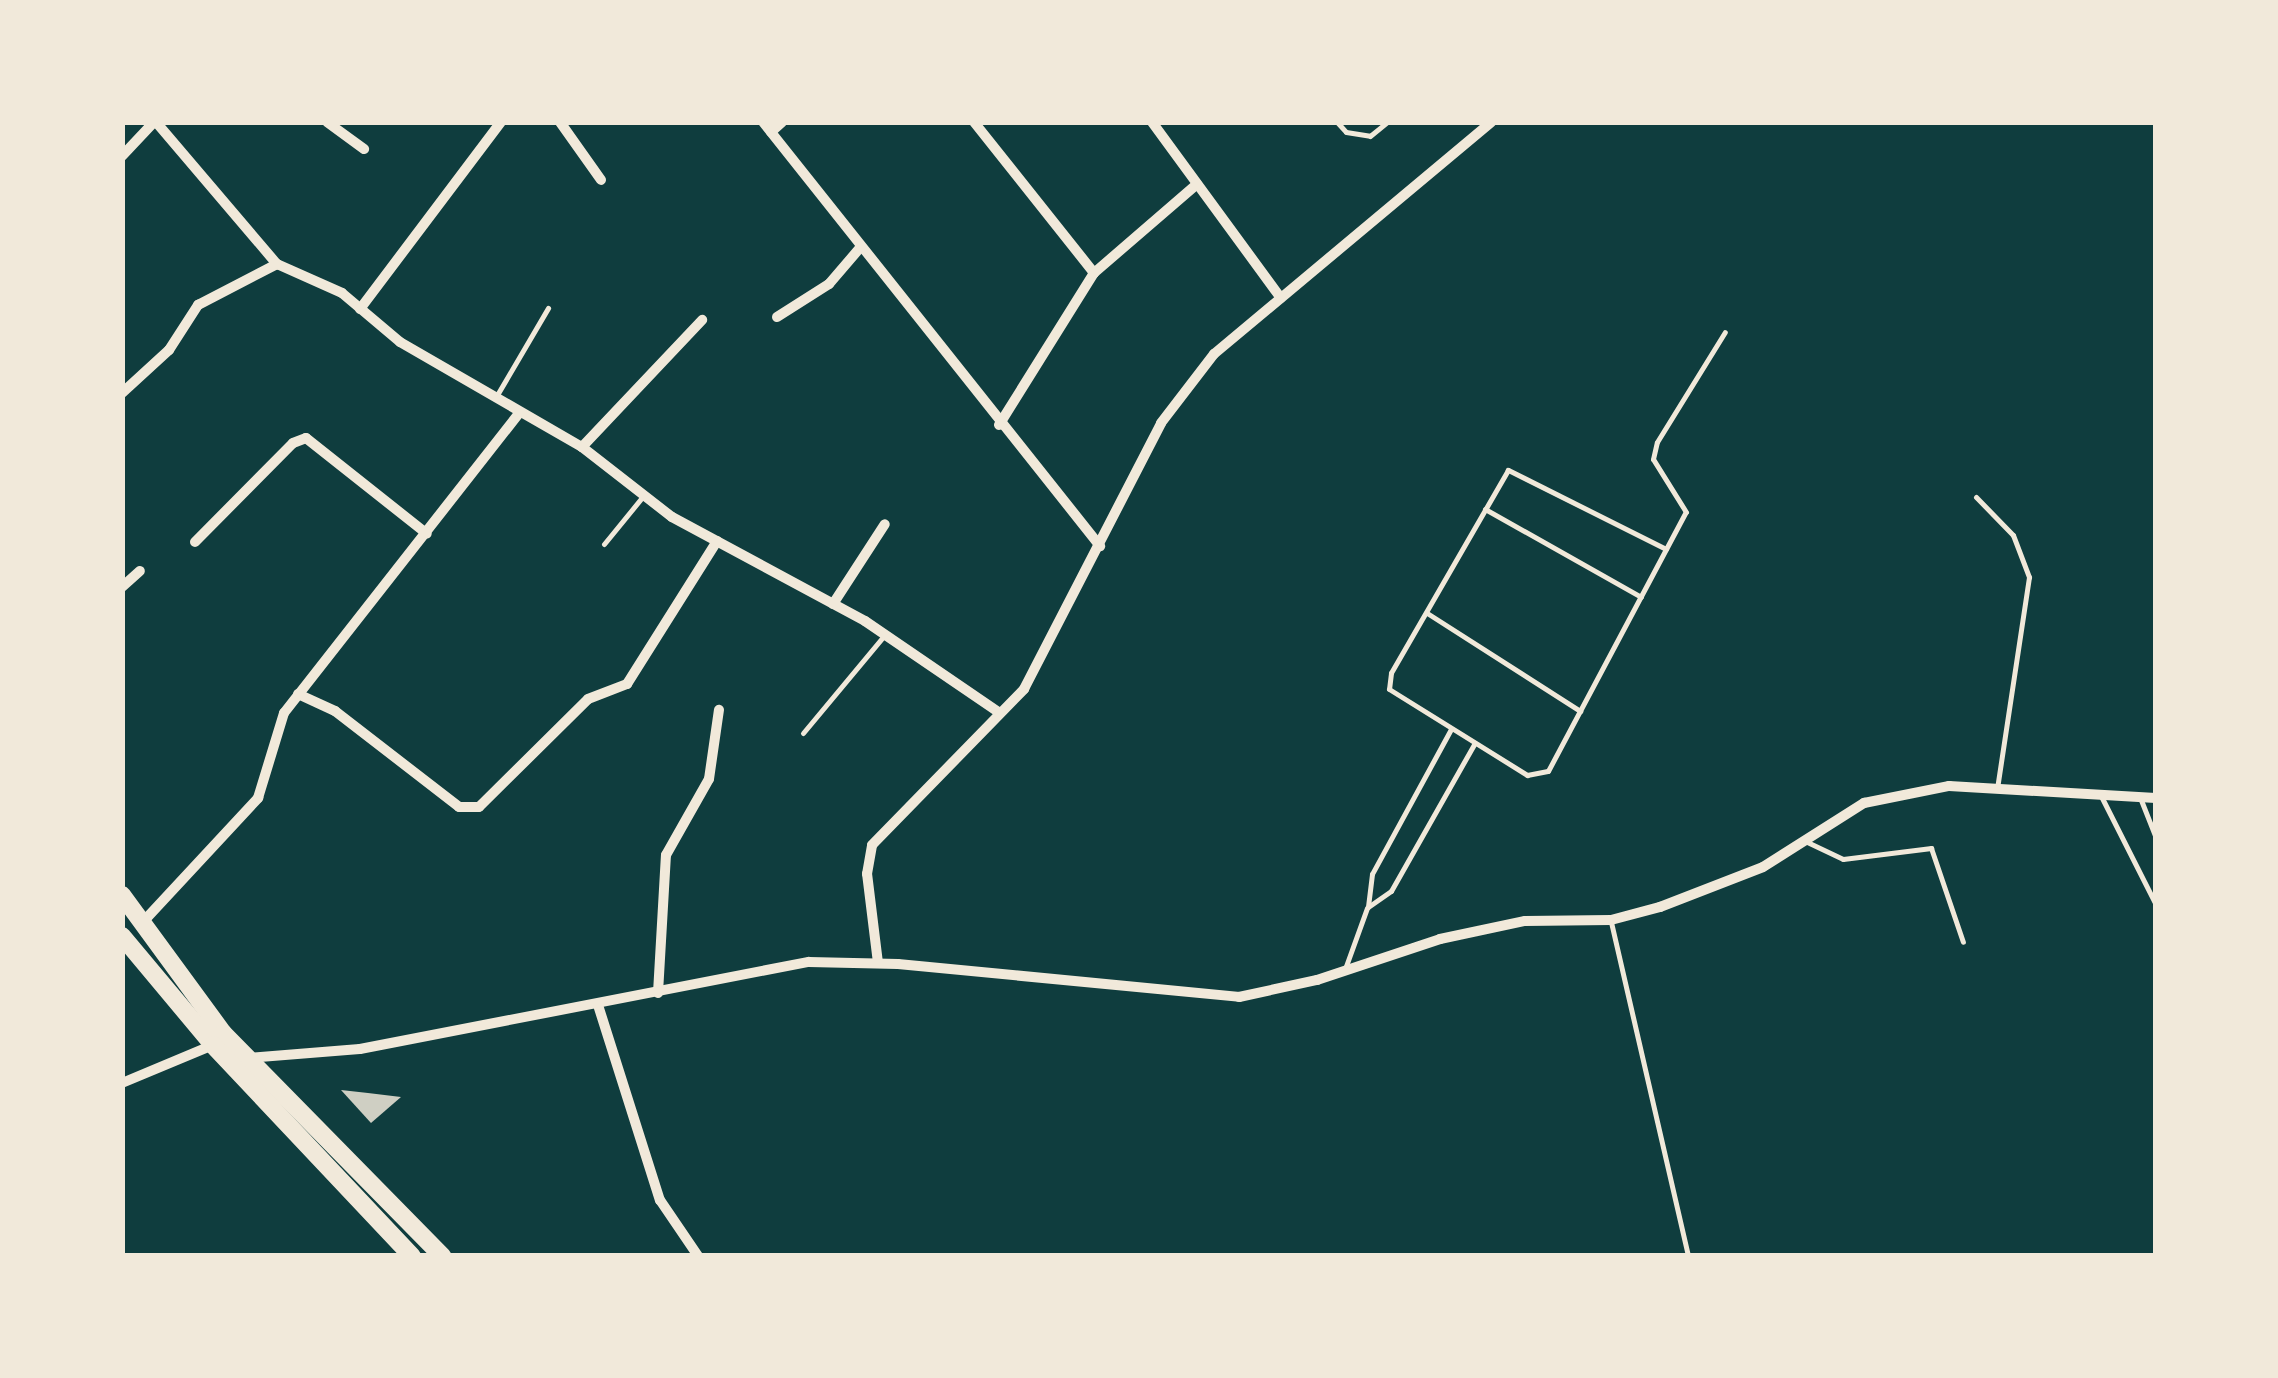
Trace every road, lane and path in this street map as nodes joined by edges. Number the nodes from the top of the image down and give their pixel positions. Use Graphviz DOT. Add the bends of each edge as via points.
graph roads {
  1 [pos="155,122"];
  2 [pos="327,122"];
  3 [pos="501,122"];
  4 [pos="560,122"];
  5 [pos="782,122"];
  6 [pos="974,122"];
  7 [pos="1152,122"];
  8 [pos="1338,122"];
  9 [pos="1387,122"];
  10 [pos="1491,122"];
  11 [pos="767,128"];
  12 [pos="364,149"];
  13 [pos="122,156"];
  14 [pos="600,180"];
  15 [pos="1198,184"];
  16 [pos="859,249"];
  17 [pos="277,264"];
  18 [pos="1094,272"];
  19 [pos="1281,298"];
  20 [pos="548,308"];
  21 [pos="360,309"];
  22 [pos="777,316"];
  23 [pos="702,320"];
  24 [pos="1725,332"];
  25 [pos="122,392"];
  26 [pos="496,397"];
  27 [pos="520,412"];
  28 [pos="998,425"];
  29 [pos="582,447"];
  30 [pos="644,495"];
  31 [pos="1976,498"];
  32 [pos="1485,509"];
  33 [pos="885,524"];
  34 [pos="426,534"];
  35 [pos="716,541"];
  36 [pos="196,542"];
  37 [pos="604,544"];
  38 [pos="1100,546"];
  39 [pos="1666,549"];
  40 [pos="140,572"];
  41 [pos="122,587"];
  42 [pos="1641,597"];
  43 [pos="834,604"];
  44 [pos="1426,612"];
  45 [pos="885,634"];
  46 [pos="298,694"];
  47 [pos="719,710"];
  48 [pos="1580,712"];
  49 [pos="1000,713"];
  50 [pos="1451,729"];
  51 [pos="802,733"];
  52 [pos="1474,744"];
  53 [pos="1997,788"];
  54 [pos="2102,796"];
  55 [pos="2139,796"];
  56 [pos="2156,798"];
  57 [pos="2156,838"];
  58 [pos="1802,839"];
  59 [pos="122,895"];
  60 [pos="2156,905"];
  61 [pos="1368,907"];
  62 [pos="1611,920"];
  63 [pos="142,924"];
  64 [pos="123,939"];
  65 [pos="1963,942"];
  66 [pos="878,963"];
  67 [pos="1346,966"];
  68 [pos="658,993"];
  69 [pos="598,1005"];
  70 [pos="213,1045"];
  71 [pos="242,1063"];
  72 [pos="122,1083"];
  73 [pos="412,1256"];
  74 [pos="442,1256"];
  75 [pos="698,1256"];
  76 [pos="1688,1256"];
  1 -- 13 [label="street"];
  1 -- 17 [label="street"];
  2 -- 12 [label="street"];
  3 -- 21 [label="street"];
  4 -- 14 [label="street"];
  5 -- 11 [label="street"];
  6 -- 18 [label="street"];
  7 -- 15 [label="street"];
  8 -- 9 [label="lane" via="1346,132 1370,136"];
  10 -- 19 [label="street"];
  11 -- 16 [label="street"];
  15 -- 18 [label="street"];
  15 -- 19 [label="street"];
  16 -- 22 [label="street" via="829,284"];
  16 -- 28 [label="street"];
  17 -- 21 [label="street" via="342,292"];
  17 -- 25 [label="street" via="198,305 170,350"];
  18 -- 28 [label="street"];
  19 -- 38 [label="street" via="1214,354 1161,423"];
  20 -- 26 [label="lane"];
  21 -- 26 [label="street" via="400,342"];
  23 -- 29 [label="street"];
  24 -- 39 [label="lane" via="1657,442 1654,459 1686,512"];
  26 -- 27 [label="street"];
  27 -- 29 [label="street"];
  27 -- 34 [label="street"];
  28 -- 38 [label="street"];
  29 -- 30 [label="street"];
  30 -- 35 [label="street"];
  30 -- 37 [label="lane"];
  31 -- 53 [label="lane" via="2013,535 2029,576"];
  32 -- 39 [label="lane" via="1508,470"];
  32 -- 42 [label="lane"];
  32 -- 44 [label="lane"];
  33 -- 43 [label="street"];
  34 -- 36 [label="street" via="306,438 293,443"];
  34 -- 46 [label="street"];
  35 -- 43 [label="street"];
  35 -- 46 [label="street" via="627,684 588,699 473,809 433,788 335,711"];
  38 -- 49 [label="street" via="1024,689"];
  39 -- 42 [label="lane"];
  40 -- 41 [label="street"];
  42 -- 48 [label="lane"];
  43 -- 45 [label="street"];
  44 -- 48 [label="lane"];
  44 -- 50 [label="lane" via="1391,672 1389,689"];
  45 -- 49 [label="street"];
  45 -- 51 [label="lane"];
  46 -- 63 [label="street" via="284,713 258,798"];
  47 -- 68 [label="street" via="709,778 666,855"];
  48 -- 52 [label="lane" via="1539,777"];
  49 -- 66 [label="street" via="872,845 867,874"];
  50 -- 52 [label="lane"];
  50 -- 61 [label="lane" via="1372,874"];
  52 -- 61 [label="lane" via="1390,891"];
  53 -- 54 [label="street"];
  53 -- 58 [label="street" via="1949,786 1864,803"];
  54 -- 55 [label="street"];
  54 -- 60 [label="lane"];
  55 -- 56 [label="street"];
  55 -- 57 [label="lane"];
  58 -- 62 [label="street" via="1724,887"];
  58 -- 65 [label="lane" via="1843,859 1932,848"];
  59 -- 63 [label="main road"];
  61 -- 67 [label="lane"];
  62 -- 67 [label="street" via="1525,921"];
  62 -- 76 [label="lane"];
  63 -- 71 [label="main road"];
  64 -- 70 [label="main road"];
  66 -- 67 [label="street" via="1238,997 1317,980"];
  66 -- 68 [label="street" via="810,962"];
  68 -- 69 [label="street"];
  69 -- 71 [label="street" via="360,1049"];
  69 -- 75 [label="street" via="660,1200"];
  70 -- 71 [label="main road"];
  70 -- 72 [label="street"];
  71 -- 73 [label="main road"];
  71 -- 74 [label="main road"];
}
